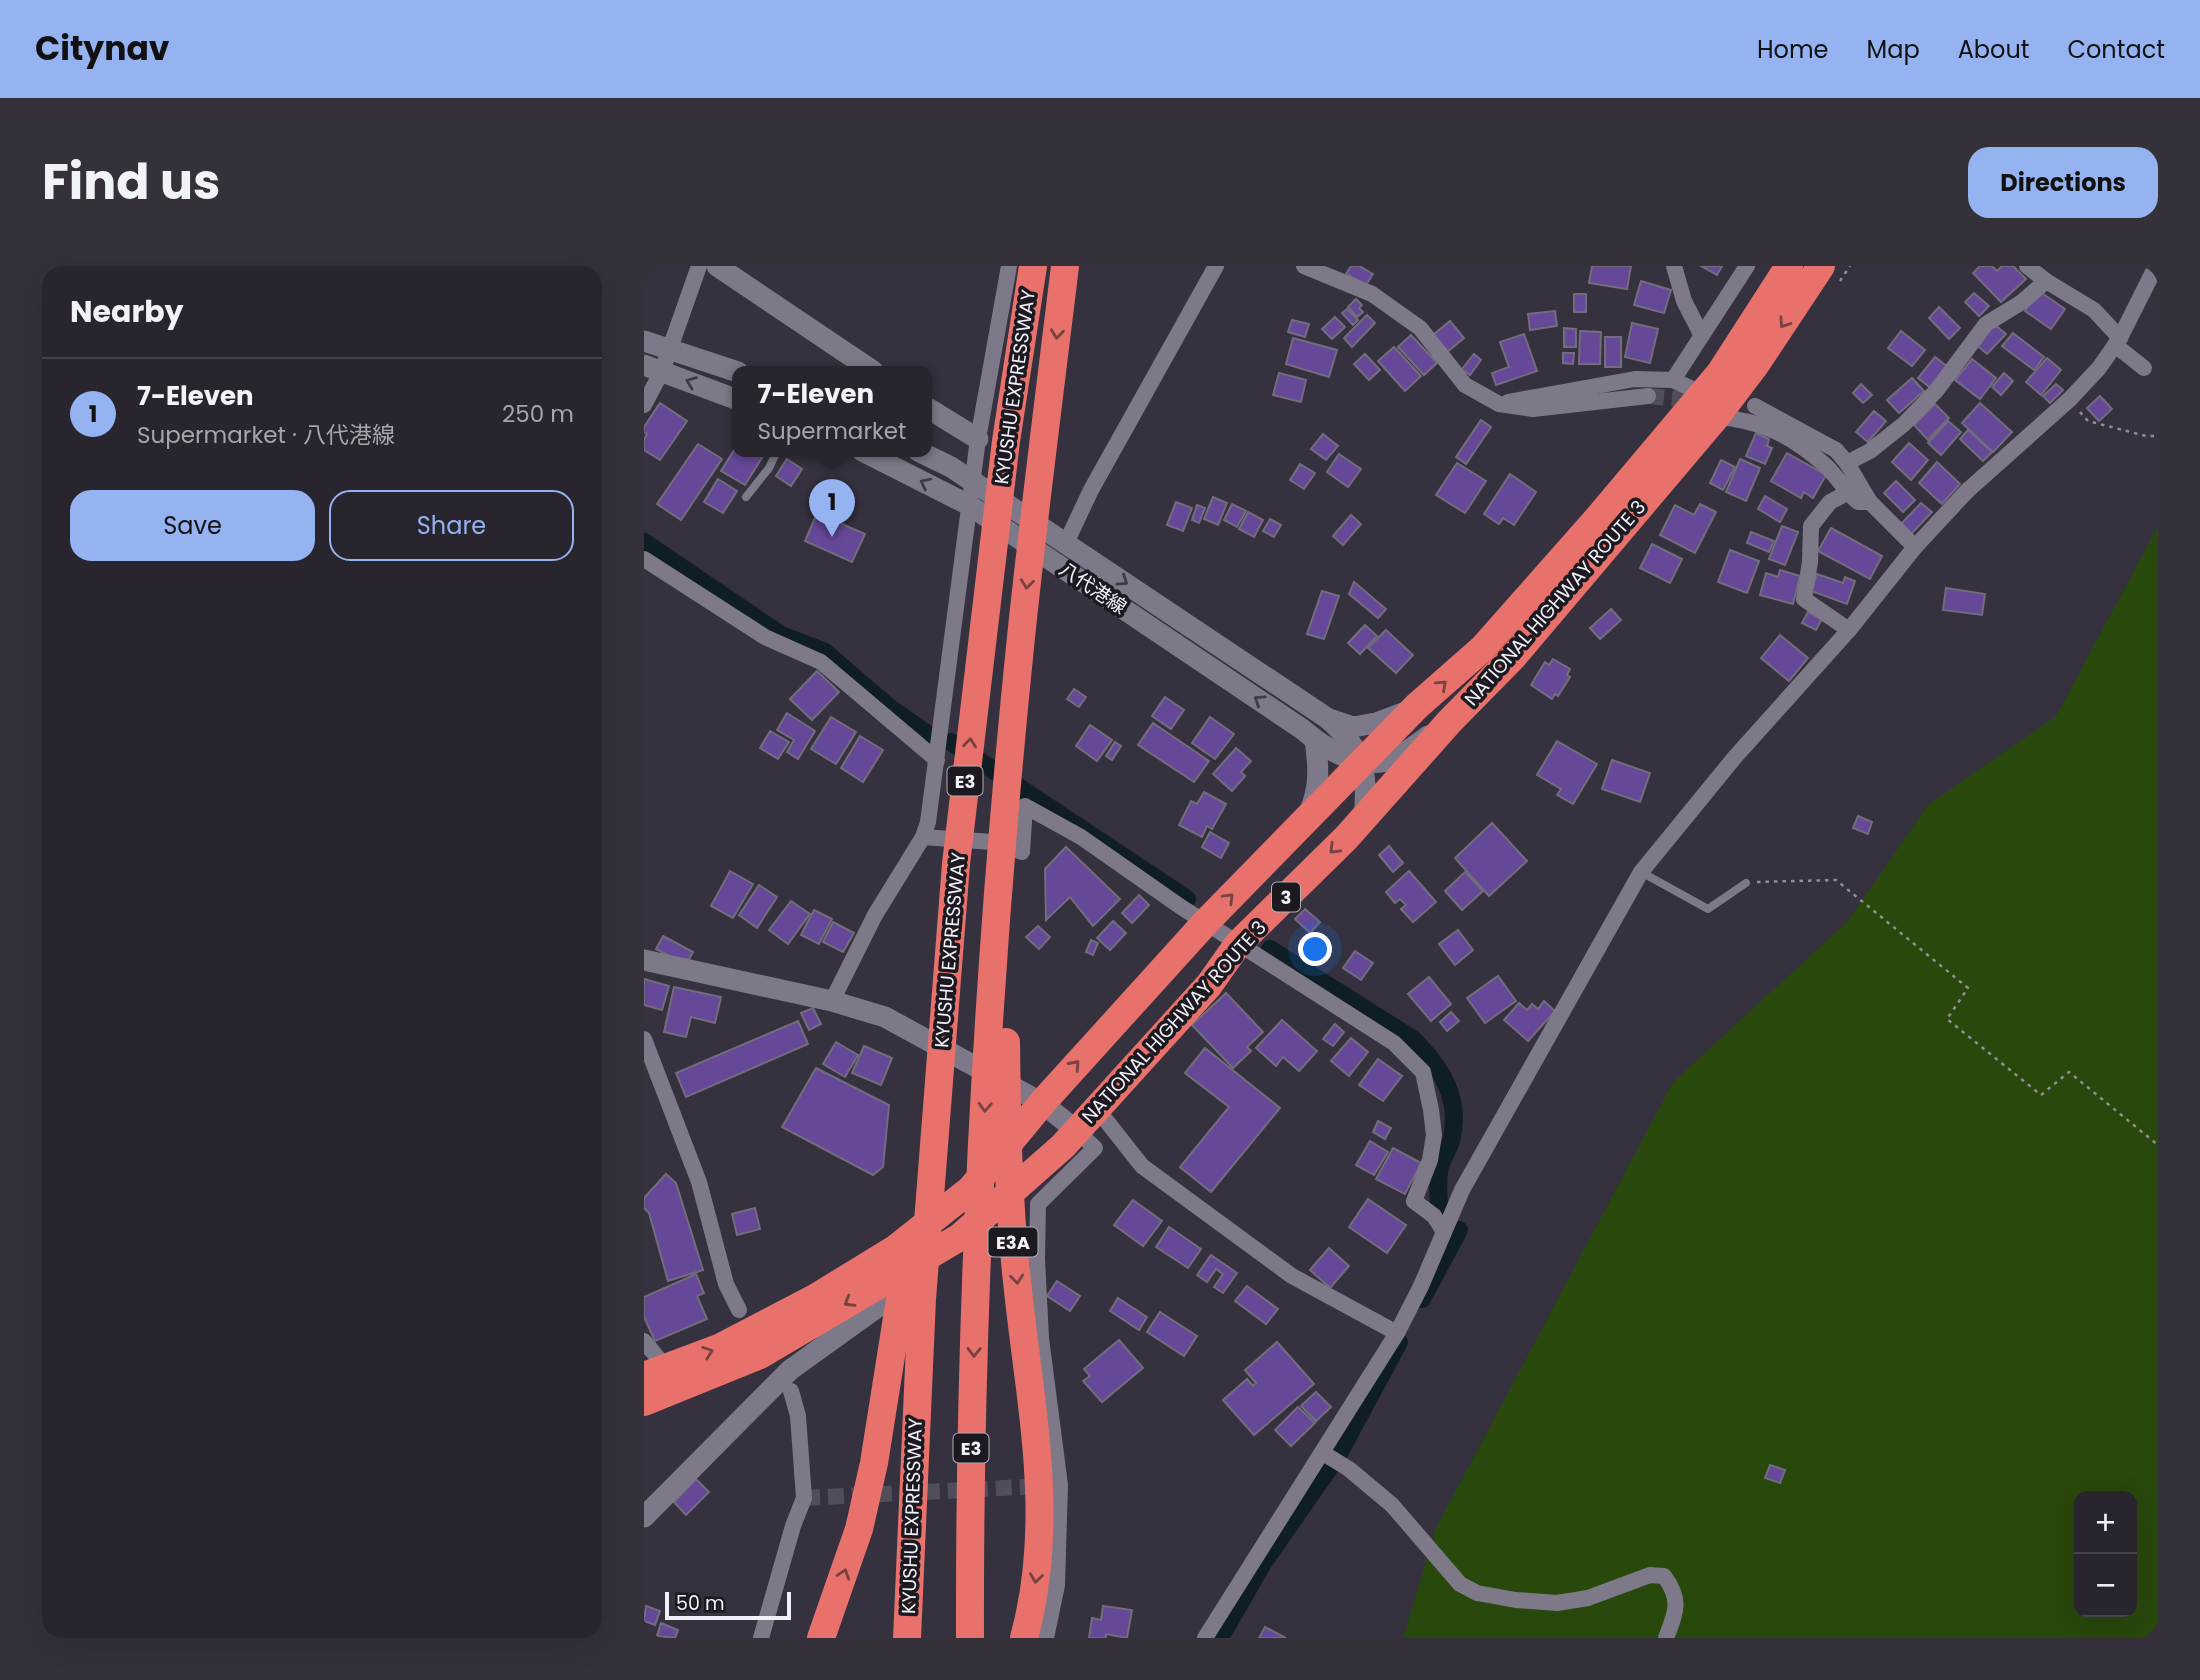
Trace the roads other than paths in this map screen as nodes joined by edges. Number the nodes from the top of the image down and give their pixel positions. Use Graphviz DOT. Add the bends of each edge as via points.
graph roads {
  1 [pos="699,266"];
  2 [pos="717,266"];
  3 [pos="1009,266"];
  4 [pos="1033,266"];
  5 [pos="1065,266"];
  6 [pos="1216,266"];
  7 [pos="1304,266"];
  8 [pos="1674,266"];
  9 [pos="1747,266"];
  10 [pos="1777,266"];
  11 [pos="1789,266"];
  12 [pos="1821,266"];
  13 [pos="2027,266"];
  14 [pos="2156,266"];
  15 [pos="2046,281"];
  16 [pos="1701,334"];
  17 [pos="644,341"];
  18 [pos="2119,344"];
  19 [pos="670,349"];
  20 [pos="866,366"];
  21 [pos="653,368"];
  22 [pos="2144,368"];
  23 [pos="732,370"];
  24 [pos="1672,380"];
  25 [pos="1706,388"];
  26 [pos="1648,397"];
  27 [pos="732,398"];
  28 [pos="1499,404"];
  29 [pos="644,405"];
  30 [pos="1755,406"];
  31 [pos="932,411"];
  32 [pos="1716,417"];
  33 [pos="978,439"];
  34 [pos="774,457"];
  35 [pos="874,457"];
  36 [pos="930,457"];
  37 [pos="1847,463"];
  38 [pos="972,481"];
  39 [pos="1847,493"];
  40 [pos="746,497"];
  41 [pos="1870,502"];
  42 [pos="969,505"];
  43 [pos="1066,543"];
  44 [pos="1915,547"];
  45 [pos="644,559"];
  46 [pos="1849,630"];
  47 [pos="1417,706"];
  48 [pos="1327,718"];
  49 [pos="1450,721"];
  50 [pos="1315,740"];
  51 [pos="937,760"];
  52 [pos="1363,762"];
  53 [pos="1364,819"];
  54 [pos="1305,821"];
  55 [pos="923,837"];
  56 [pos="1003,844"];
  57 [pos="956,864"];
  58 [pos="1641,872"];
  59 [pos="1746,883"];
  60 [pos="1206,922"];
  61 [pos="1238,944"];
  62 [pos="644,960"];
  63 [pos="832,1001"];
  64 [pos="644,1039"];
  65 [pos="1042,1102"];
  66 [pos="1097,1109"];
  67 [pos="1070,1139"];
  68 [pos="1444,1232"];
  69 [pos="739,1310"];
  70 [pos="1397,1334"];
  71 [pos="644,1341"];
  72 [pos="655,1372"];
  73 [pos="791,1391"];
  74 [pos="644,1402"];
  75 [pos="1323,1453"];
  76 [pos="644,1517"];
  77 [pos="1207,1637"];
  78 [pos="761,1638"];
  79 [pos="821,1638"];
  80 [pos="907,1638"];
  81 [pos="970,1638"];
  82 [pos="1024,1638"];
  83 [pos="1046,1638"];
  84 [pos="1666,1638"];
  1 -- 19 [label="street"];
  2 -- 20 [label="main road"];
  3 -- 33 [label="street"];
  57 -- 4 [label="highway, KYUSHU EXPRESSWAY / E3, one-way" via="1004,454"];
  5 -- 56 [label="highway, KYUSHU EXPRESSWAY / E3, one-way" via="1021,638"];
  6 -- 43 [label="street"];
  7 -- 28 [label="street" via="1372,294 1420,328 1465,385"];
  8 -- 16 [label="street" via="1684,301"];
  9 -- 16 [label="street"];
  10 -- 25 [label="highway" via="1723,351"];
  11 -- 25 [label="highway, NATIONAL HIGHWAY ROUTE 3 / 3"];
  12 -- 32 [label="highway, NATIONAL HIGHWAY ROUTE 3 / 3, one-way"];
  13 -- 15 [label="street"];
  14 -- 18 [label="street"];
  15 -- 18 [label="street" via="2094,310"];
  15 -- 37 [label="street" via="2022,303 1986,324 1936,391 1904,424"];
  16 -- 24 [label="street"];
  17 -- 19 [label="main road"];
  18 -- 22 [label="street"];
  18 -- 44 [label="street" via="2070,399 1967,491"];
  19 -- 21 [label="street"];
  19 -- 23 [label="main road"];
  27 -- 21 [label="main road, one-way"];
  21 -- 29 [label="street"];
  24 -- 25 [label="street"];
  24 -- 28 [label="street" via="1635,379"];
  47 -- 25 [label="highway, NATIONAL HIGHWAY ROUTE 3 / 3, one-way" via="1483,648"];
  26 -- 28 [label="street" via="1533,409"];
  30 -- 37 [label="street" via="1836,450"];
  31 -- 33 [label="main road"];
  32 -- 39 [label="street" via="1743,419 1786,435 1826,466"];
  32 -- 49 [label="highway, NATIONAL HIGHWAY ROUTE 3 / 3" via="1512,659"];
  33 -- 38 [label="street"];
  34 -- 40 [label="lane"];
  42 -- 35 [label="main road, 八代港線, one-way"];
  36 -- 38 [label="main road, 八代港線"];
  37 -- 41 [label="street"];
  38 -- 42 [label="street"];
  38 -- 43 [label="main road, 八代港線"];
  39 -- 41 [label="street" via="1858,502"];
  39 -- 46 [label="street" via="1830,502 1811,526 1804,599"];
  41 -- 44 [label="street"];
  50 -- 42 [label="main road, 八代港線, one-way"];
  42 -- 51 [label="street"];
  43 -- 48 [label="main road, 八代港線, one-way"];
  44 -- 46 [label="street"];
  45 -- 51 [label="street" via="765,637 821,662"];
  46 -- 58 [label="street" via="1735,757"];
  47 -- 48 [label="main road, 八代港線" via="1398,716 1353,727"];
  47 -- 52 [label="highway, NATIONAL HIGHWAY ROUTE 3 / 3"];
  48 -- 52 [label="main road, 八代港線" via="1345,733"];
  49 -- 52 [label="main road" via="1386,761"];
  49 -- 53 [label="highway, NATIONAL HIGHWAY ROUTE 3 / 3"];
  50 -- 52 [label="main road, 八代港線"];
  50 -- 54 [label="main road" via="1320,769 1316,796"];
  51 -- 55 [label="street"];
  52 -- 53 [label="main road, 八代港線"];
  52 -- 54 [label="highway, NATIONAL HIGHWAY ROUTE 3 / 3"];
  53 -- 61 [label="highway, NATIONAL HIGHWAY ROUTE 3 / 3, one-way"];
  60 -- 54 [label="highway, NATIONAL HIGHWAY ROUTE 3 / 3, one-way"];
  55 -- 60 [label="street" via="992,842 1022,852 1025,806 1081,837"];
  55 -- 63 [label="street" via="875,915"];
  56 -- 81 [label="highway, KYUSHU EXPRESSWAY / E3, one-way" via="976,1259"];
  56 -- 82 [label="highway, E3A, one-way" via="1007,1154 1040,1476 1041,1530"];
  79 -- 57 [label="highway, one-way" via="859,1529 874,1463 915,1198 941,946"];
  57 -- 80 [label="highway, KYUSHU EXPRESSWAY / E3" via="922,1300"];
  58 -- 59 [label="lane" via="1708,909"];
  58 -- 68 [label="street" via="1468,1179"];
  60 -- 61 [label="street"];
  65 -- 60 [label="highway, NATIONAL HIGHWAY ROUTE 3 / 3, one-way"];
  61 -- 66 [label="highway, NATIONAL HIGHWAY ROUTE 3 / 3" via="1209,985"];
  61 -- 68 [label="street" via="1394,1043 1423,1072 1434,1135 1414,1201 1434,1216"];
  62 -- 63 [label="main road"];
  63 -- 65 [label="main road" via="885,1017"];
  64 -- 69 [label="street" via="699,1182 726,1284"];
  65 -- 67 [label="main road"];
  72 -- 65 [label="highway, NATIONAL HIGHWAY ROUTE 3 / 3, one-way" via="721,1347 895,1249 971,1189"];
  66 -- 67 [label="highway, NATIONAL HIGHWAY ROUTE 3 / 3"];
  66 -- 70 [label="street" via="1142,1166 1292,1276"];
  67 -- 74 [label="highway, NATIONAL HIGHWAY ROUTE 3 / 3, one-way" via="960,1237 760,1355"];
  67 -- 76 [label="main road" via="956,1251 790,1370"];
  67 -- 83 [label="street" via="1095,1148 1038,1204 1041,1338 1060,1485 1057,1585"];
  68 -- 70 [label="street"];
  70 -- 75 [label="street"];
  71 -- 72 [label="street"];
  73 -- 78 [label="street" via="798,1416 804,1497"];
  75 -- 77 [label="street"];
  75 -- 84 [label="street" via="1392,1504 1460,1584 1477,1593 1557,1603 1588,1598 1650,1575 1664,1576 1677,1602"];
}
